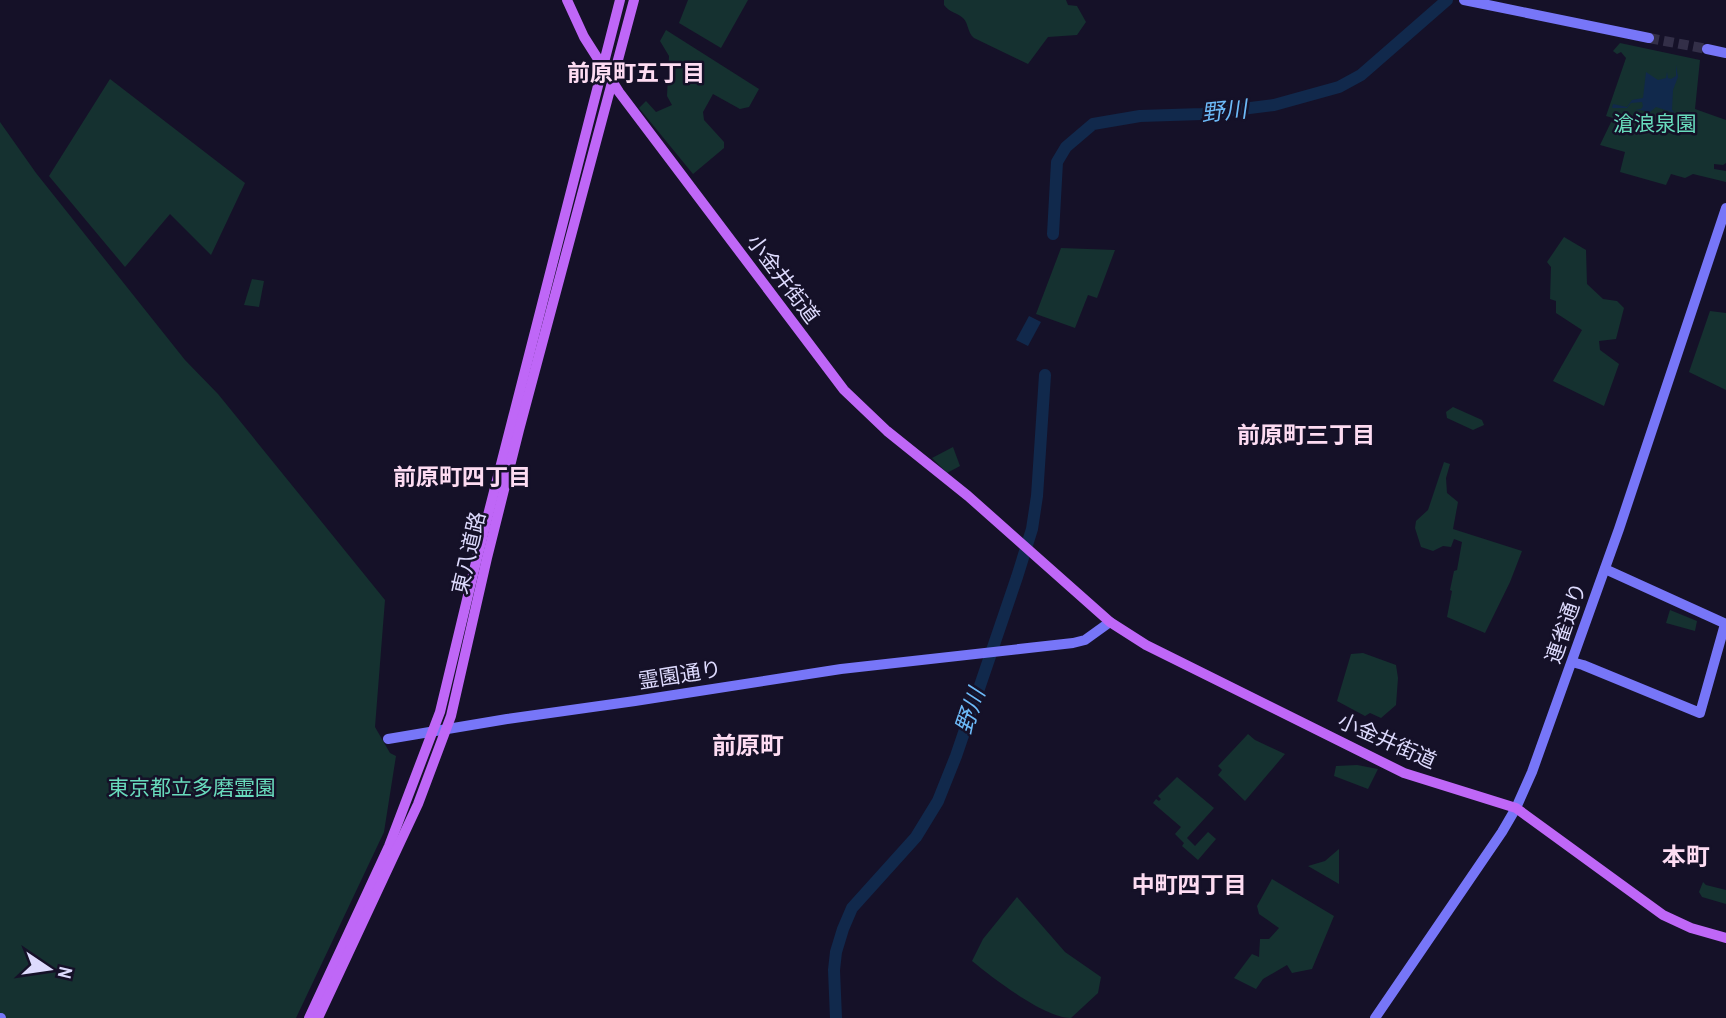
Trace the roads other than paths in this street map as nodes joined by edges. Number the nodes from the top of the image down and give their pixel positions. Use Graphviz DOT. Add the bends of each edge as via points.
graph roads {
  1 [pos="567,0"];
  2 [pos="620,0"];
  3 [pos="634,0"];
  4 [pos="1464,0"];
  5 [pos="611,32"];
  6 [pos="584,37"];
  7 [pos="1649,38"];
  8 [pos="1707,49"];
  9 [pos="1726,53"];
  10 [pos="602,67"];
  11 [pos="611,81"];
  12 [pos="1726,208"];
  13 [pos="1605,569"];
  14 [pos="1110,622"];
  15 [pos="1726,624"];
  16 [pos="1572,662"];
  17 [pos="447,729"];
  18 [pos="434,732"];
  19 [pos="388,739"];
  20 [pos="1516,808"];
  21 [pos="1726,937"];
  22 [pos="309,1018"];
  23 [pos="318,1018"];
  24 [pos="1375,1018"];
  1 -- 6 [label="main road, 小金井街道"];
  2 -- 5 [label="main road, 東八道路"];
  3 -- 11 [label="main road, 東八道路"];
  4 -- 7 [label="street"];
  5 -- 6 [label="main road" via="599,43"];
  5 -- 10 [label="main road, 東八道路"];
  6 -- 10 [label="main road, 小金井街道"];
  8 -- 9 [label="street"];
  10 -- 11 [label="main road, 小金井街道"];
  10 -- 18 [label="main road, 東八道路"];
  11 -- 14 [label="main road, 小金井街道" via="844,390"];
  11 -- 17 [label="main road, 東八道路"];
  12 -- 13 [label="street, 連雀通り"];
  13 -- 15 [label="street"];
  13 -- 16 [label="street, 連雀通り"];
  14 -- 17 [label="street, 霊園通り" via="1085,640 841,669"];
  14 -- 20 [label="main road, 小金井街道" via="1176,661 1382,763 1424,781"];
  15 -- 16 [label="street" via="1700,713"];
  16 -- 20 [label="street, 連雀通り"];
  17 -- 18 [label="street, 霊園通り"];
  17 -- 23 [label="main road, 東八道路" via="418,804"];
  18 -- 19 [label="street, 霊園通り"];
  18 -- 22 [label="main road, 東八道路" via="389,846"];
  20 -- 21 [label="main road, 小金井街道" via="1663,915"];
  20 -- 24 [label="street, 連雀通り"];
}
